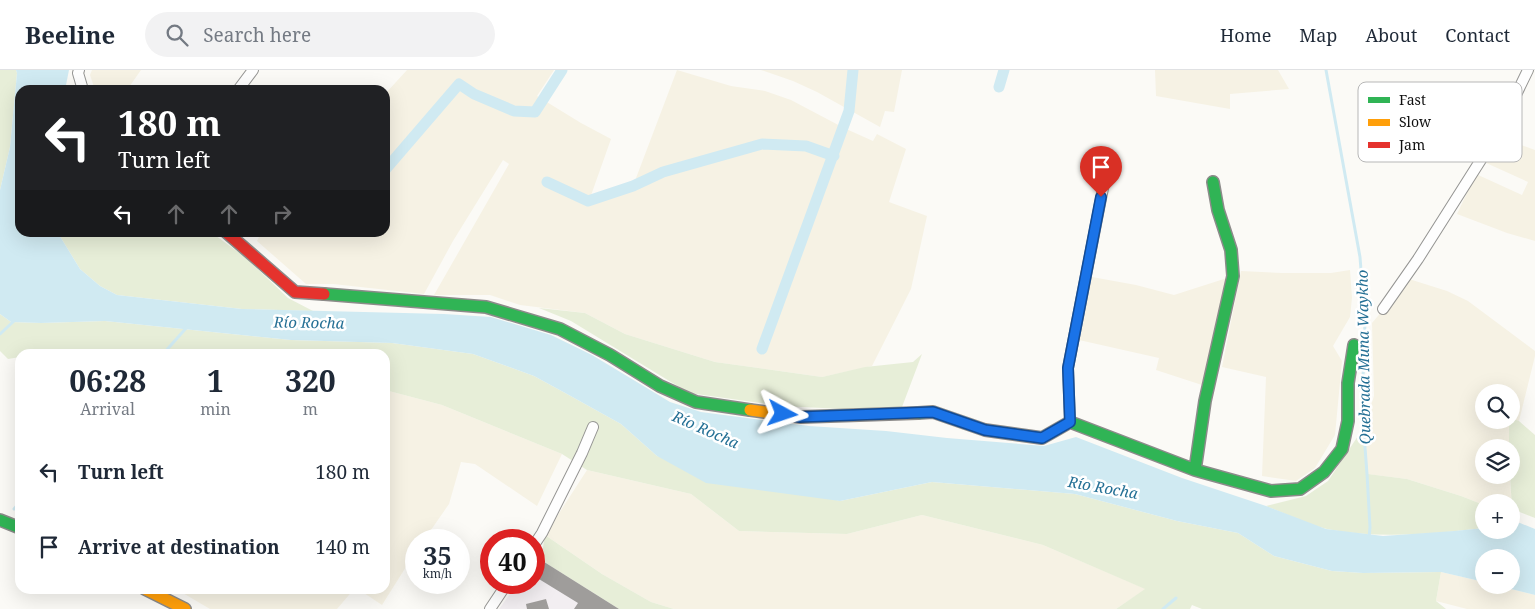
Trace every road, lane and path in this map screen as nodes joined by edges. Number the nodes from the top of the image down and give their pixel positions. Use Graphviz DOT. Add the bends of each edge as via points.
graph roads {
  1 [pos="79,70"];
  2 [pos="88,70"];
  3 [pos="253,70"];
  4 [pos="1528,70"];
  5 [pos="1522,82"];
  6 [pos="82,85"];
  7 [pos="82,85"];
  8 [pos="242,85"];
  9 [pos="1480,162"];
  10 [pos="1105,178"];
  11 [pos="1213,182"];
  12 [pos="232,237"];
  13 [pos="1383,309"];
  14 [pos="1354,345"];
  15 [pos="1070,422"];
  16 [pos="593,427"];
  17 [pos="1195,470"];
  18 [pos="0,520"];
  19 [pos="15,526"];
  20 [pos="543,529"];
  21 [pos="155,594"];
  22 [pos="500,594"];
  23 [pos="185,609"];
  24 [pos="490,609"];
  1 -- 6 [label="street"];
  2 -- 7 [label="street"];
  3 -- 8 [label="street"];
  4 -- 5 [label="street"];
  9 -- 13 [label="street"];
  10 -- 15 [label="street" via="1068,368"];
  11 -- 17 [label="street" via="1231,250 1233,276 1205,401"];
  12 -- 15 [label="street" via="295,292 486,307 560,330 660,386 696,402 800,417 933,412 985,430 1042,438"];
  14 -- 17 [label="street" via="1348,383 1348,421 1342,449 1324,472 1300,489 1271,491"];
  15 -- 17 [label="street"];
  16 -- 20 [label="street"];
  18 -- 19 [label="street"];
  21 -- 23 [label="street"];
  22 -- 24 [label="street"];
}
